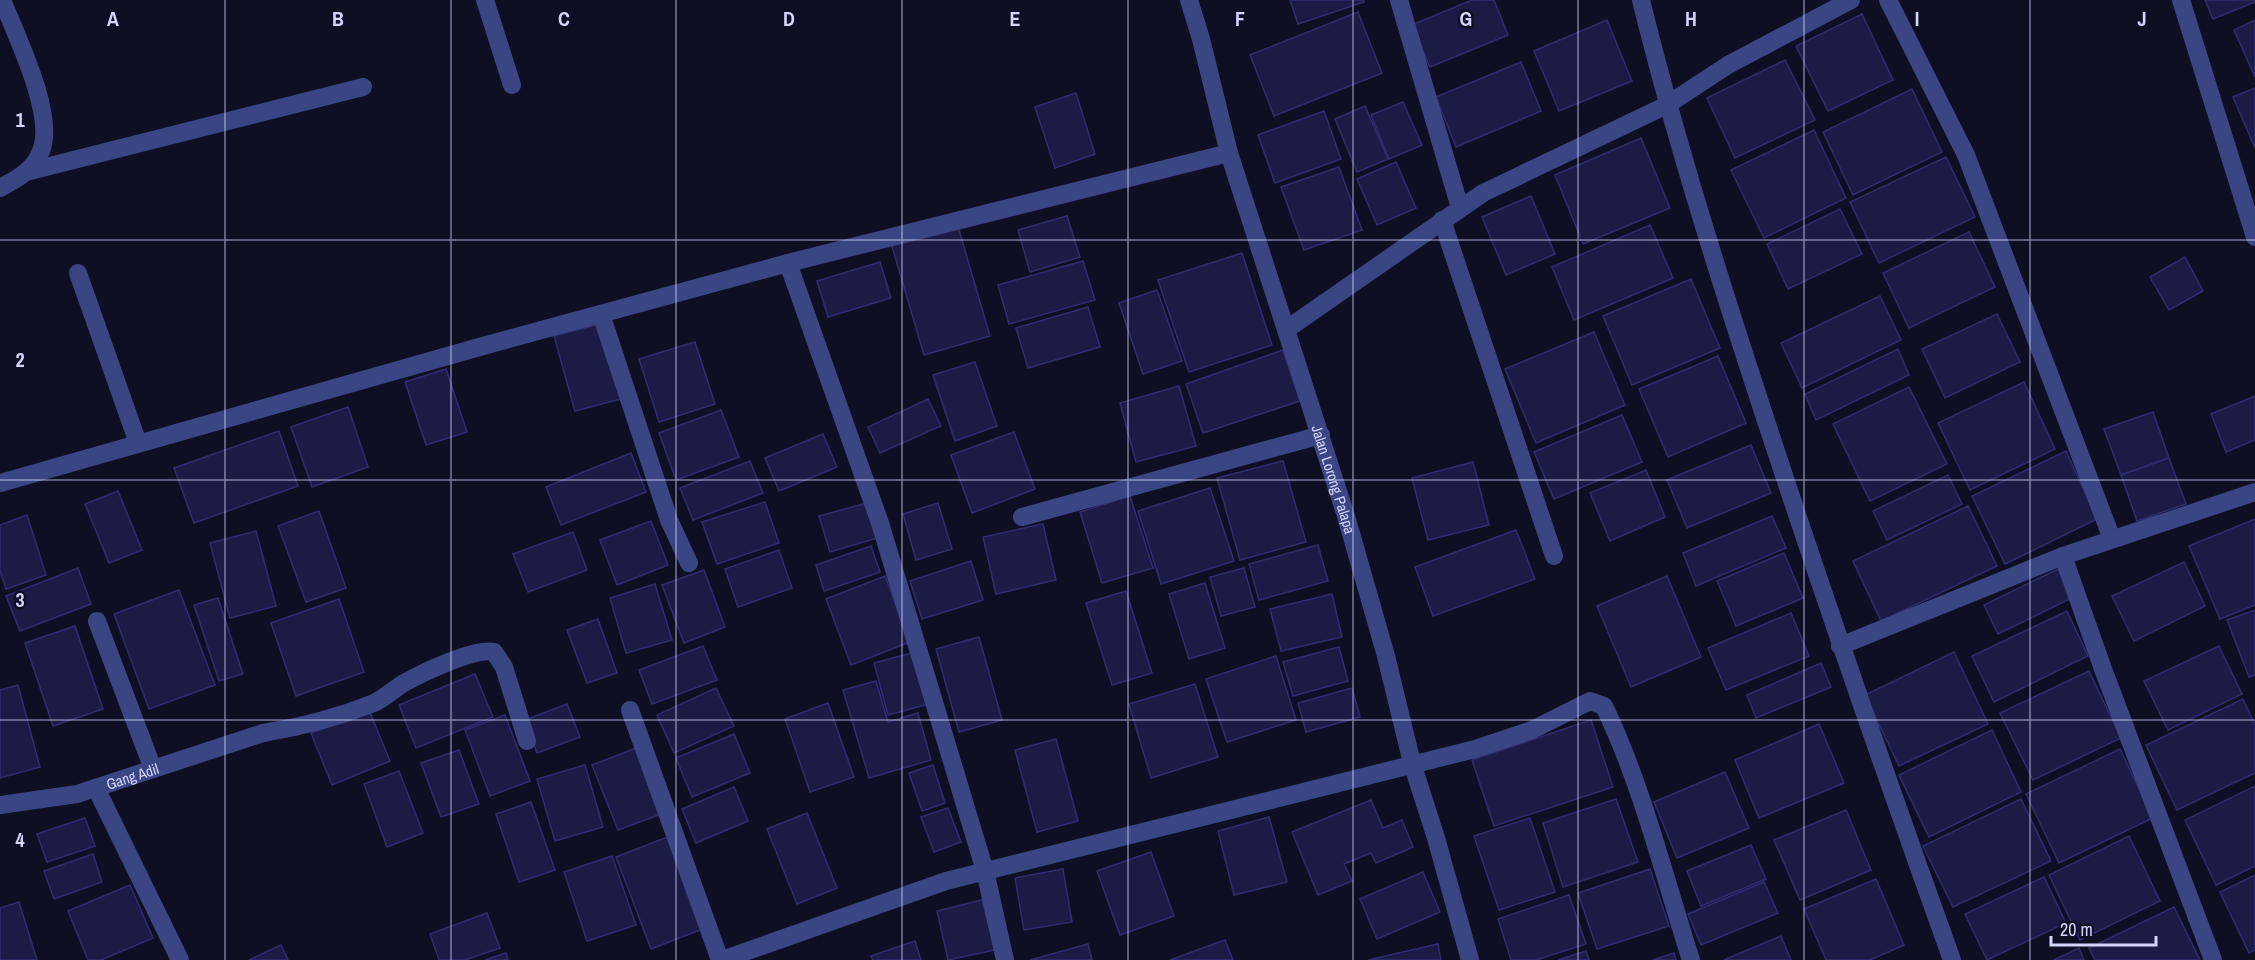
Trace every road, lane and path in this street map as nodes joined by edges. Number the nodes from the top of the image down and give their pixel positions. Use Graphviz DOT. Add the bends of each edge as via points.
graph roads {
  1 [pos="2,0"];
  2 [pos="484,0"];
  3 [pos="1189,0"];
  4 [pos="1399,0"];
  5 [pos="1641,0"];
  6 [pos="1851,0"];
  7 [pos="1888,0"];
  8 [pos="2181,0"];
  9 [pos="512,85"];
  10 [pos="363,87"];
  11 [pos="1667,105"];
  12 [pos="1229,153"];
  13 [pos="26,172"];
  14 [pos="0,188"];
  15 [pos="1460,208"];
  16 [pos="1442,220"];
  17 [pos="2255,237"];
  18 [pos="788,263"];
  19 [pos="78,273"];
  20 [pos="601,314"];
  21 [pos="1287,329"];
  22 [pos="1321,435"];
  23 [pos="138,443"];
  24 [pos="0,483"];
  25 [pos="2255,492"];
  26 [pos="1022,517"];
  27 [pos="2112,539"];
  28 [pos="1554,556"];
  29 [pos="2063,556"];
  30 [pos="689,563"];
  31 [pos="97,621"];
  32 [pos="1840,646"];
  33 [pos="630,710"];
  34 [pos="527,741"];
  35 [pos="1412,764"];
  36 [pos="153,768"];
  37 [pos="96,788"];
  38 [pos="0,805"];
  39 [pos="985,871"];
  40 [pos="180,960"];
  41 [pos="721,960"];
  42 [pos="1005,960"];
  43 [pos="1470,960"];
  44 [pos="1691,960"];
  45 [pos="1952,960"];
  46 [pos="2213,960"];
  1 -- 13 [label="street" via="30,68 43,117 42,151"];
  2 -- 9 [label="street"];
  3 -- 12 [label="street, Jalan Lorong Palapa"];
  4 -- 15 [label="street"];
  5 -- 11 [label="street"];
  6 -- 11 [label="street" via="1728,65"];
  7 -- 27 [label="street" via="1966,155"];
  8 -- 17 [label="street"];
  10 -- 13 [label="street"];
  11 -- 15 [label="street" via="1483,193"];
  11 -- 32 [label="street"];
  12 -- 18 [label="street"];
  12 -- 21 [label="street, Jalan Lorong Palapa"];
  13 -- 14 [label="street"];
  15 -- 16 [label="street"];
  16 -- 21 [label="street"];
  16 -- 28 [label="street"];
  18 -- 20 [label="street"];
  18 -- 39 [label="street" via="880,523"];
  19 -- 23 [label="street"];
  20 -- 23 [label="street"];
  20 -- 30 [label="street" via="669,520"];
  21 -- 22 [label="street, Jalan Lorong Palapa"];
  22 -- 26 [label="street"];
  22 -- 35 [label="street, Jalan Lorong Palapa" via="1386,656"];
  23 -- 24 [label="street"];
  25 -- 27 [label="street"];
  27 -- 29 [label="street"];
  29 -- 32 [label="street"];
  29 -- 46 [label="street"];
  31 -- 36 [label="street"];
  32 -- 45 [label="street"];
  33 -- 41 [label="street"];
  34 -- 36 [label="street, Gang Adil" via="504,667 494,652 487,650 428,670 361,708"];
  35 -- 39 [label="street"];
  35 -- 43 [label="street, Jalan Lorong Palapa"];
  35 -- 44 [label="street" via="1533,730 1590,701 1604,706 1641,803"];
  36 -- 37 [label="street, Gang Adil"];
  37 -- 38 [label="street, Gang Adil"];
  37 -- 40 [label="street"];
  39 -- 41 [label="street"];
  39 -- 42 [label="street"];
}
